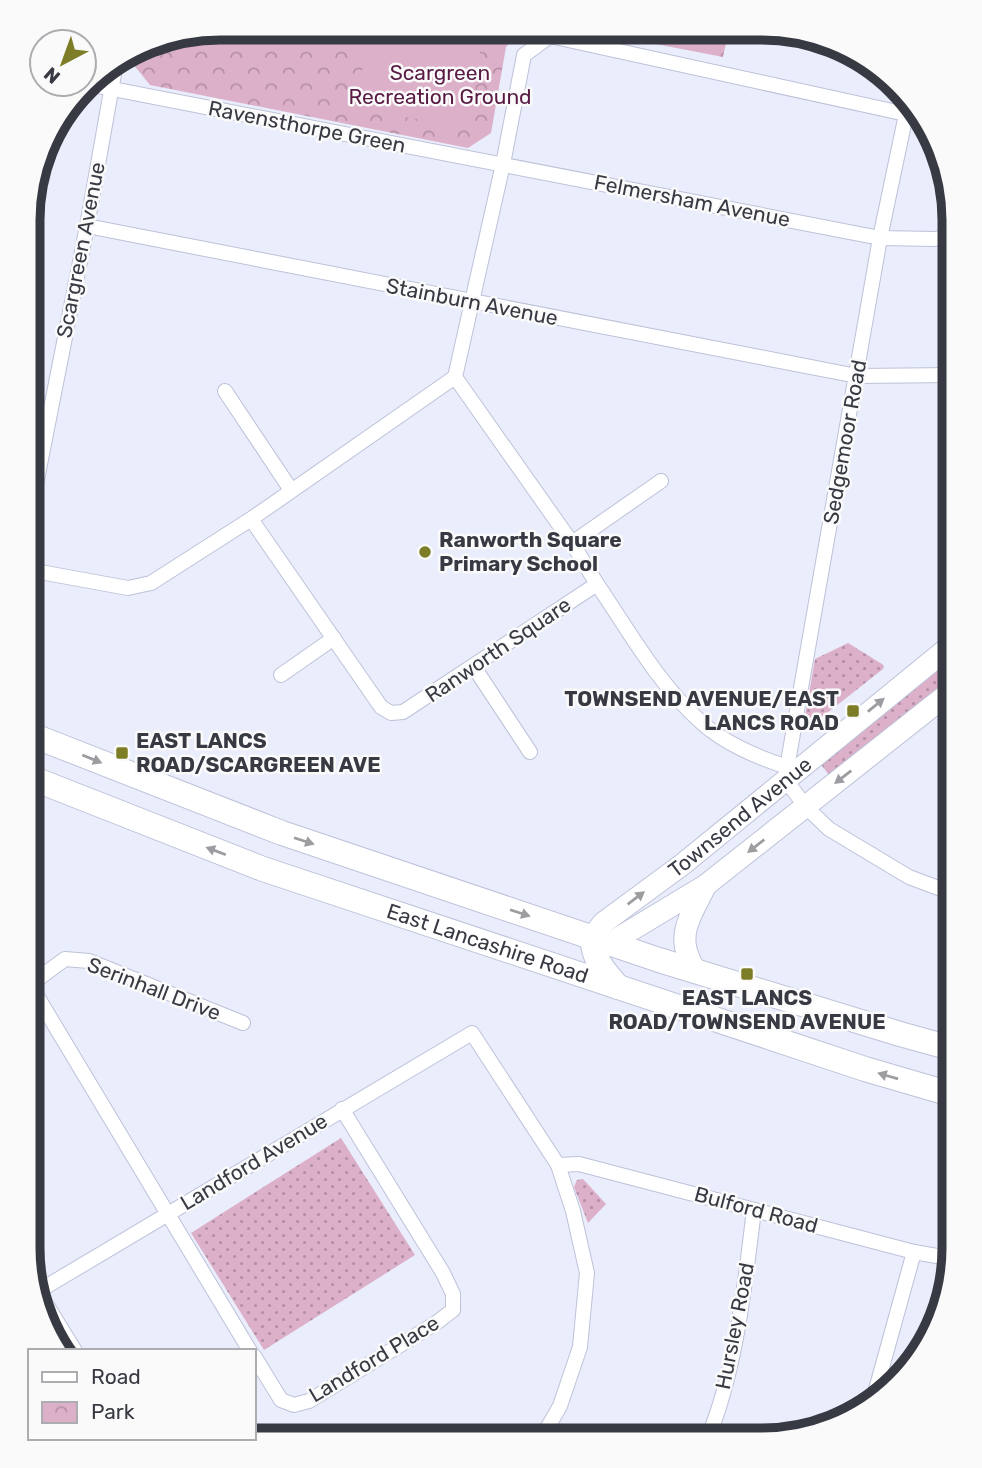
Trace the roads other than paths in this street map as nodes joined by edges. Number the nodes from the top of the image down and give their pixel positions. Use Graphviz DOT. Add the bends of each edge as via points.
graph roads {
  1 [pos="545,40"];
  2 [pos="569,40"];
  3 [pos="113,76"];
  4 [pos="100,87"];
  5 [pos="111,90"];
  6 [pos="902,109"];
  7 [pos="906,114"];
  8 [pos="503,164"];
  9 [pos="87,226"];
  10 [pos="880,238"];
  11 [pos="942,238"];
  12 [pos="473,302"];
  13 [pos="942,375"];
  14 [pos="857,376"];
  15 [pos="455,377"];
  16 [pos="225,391"];
  17 [pos="40,448"];
  18 [pos="661,481"];
  19 [pos="291,489"];
  20 [pos="251,519"];
  21 [pos="572,543"];
  22 [pos="40,572"];
  23 [pos="597,584"];
  24 [pos="334,638"];
  25 [pos="942,653"];
  26 [pos="474,667"];
  27 [pos="281,676"];
  28 [pos="942,699"];
  29 [pos="40,738"];
  30 [pos="530,752"];
  31 [pos="786,773"];
  32 [pos="40,782"];
  33 [pos="806,807"];
  34 [pos="706,885"];
  35 [pos="941,889"];
  36 [pos="599,945"];
  37 [pos="559,968"];
  38 [pos="696,971"];
  39 [pos="40,975"];
  40 [pos="618,987"];
  41 [pos="40,1000"];
  42 [pos="243,1023"];
  43 [pos="941,1045"];
  44 [pos="941,1091"];
  45 [pos="342,1108"];
  46 [pos="558,1165"];
  47 [pos="754,1210"];
  48 [pos="168,1214"];
  49 [pos="914,1252"];
  50 [pos="941,1257"];
  51 [pos="45,1287"];
  52 [pos="56,1320"];
  53 [pos="74,1349"];
  54 [pos="249,1349"];
  55 [pos="256,1359"];
  56 [pos="877,1385"];
  57 [pos="547,1428"];
  58 [pos="712,1428"];
  1 -- 8 [label="street" via="524,55"];
  2 -- 6 [label="street"];
  3 -- 5 [label="street, Scargreen Avenue"];
  4 -- 5 [label="street, Ravensthorpe Green"];
  5 -- 8 [label="street, Ravensthorpe Green"];
  5 -- 9 [label="street, Scargreen Avenue"];
  7 -- 10 [label="street, Sedgemoor Road"];
  8 -- 10 [label="street, Felmersham Avenue"];
  8 -- 12 [label="street"];
  9 -- 12 [label="street, Stainburn Avenue"];
  9 -- 17 [label="street, Scargreen Avenue"];
  10 -- 11 [label="street, Felmersham Avenue"];
  10 -- 14 [label="street, Sedgemoor Road"];
  12 -- 14 [label="street, Stainburn Avenue"];
  12 -- 15 [label="street"];
  13 -- 14 [label="street, Stainburn Avenue"];
  14 -- 31 [label="street, Sedgemoor Road"];
  15 -- 19 [label="street"];
  15 -- 21 [label="street"];
  16 -- 19 [label="street"];
  18 -- 21 [label="street"];
  19 -- 20 [label="street"];
  20 -- 22 [label="street" via="151,583 128,588"];
  20 -- 24 [label="street, Ranworth Square"];
  21 -- 23 [label="street"];
  23 -- 26 [label="street, Ranworth Square"];
  23 -- 31 [label="street" via="661,678 701,723"];
  24 -- 26 [label="street, Ranworth Square" via="381,707 391,713 403,712"];
  24 -- 27 [label="street"];
  31 -- 25 [label="main road, Townsend Avenue, one-way"];
  26 -- 30 [label="street"];
  28 -- 33 [label="main road, Townsend Avenue, one-way"];
  29 -- 36 [label="highway, East Lancashire Road, one-way" via="282,833"];
  31 -- 33 [label="street"];
  36 -- 31 [label="main road, Townsend Avenue, one-way" via="603,923 683,864"];
  37 -- 32 [label="highway, East Lancashire Road, one-way" via="263,869"];
  33 -- 34 [label="main road, Townsend Avenue, one-way"];
  33 -- 35 [label="street" via="829,830 898,870"];
  34 -- 36 [label="main road, Townsend Avenue"];
  34 -- 38 [label="main road" via="683,944"];
  36 -- 37 [label="highway"];
  36 -- 38 [label="highway, East Lancashire Road"];
  36 -- 40 [label="highway" via="604,971"];
  37 -- 40 [label="highway, East Lancashire Road"];
  38 -- 43 [label="highway, East Lancashire Road"];
  39 -- 42 [label="street, Serinhall Drive" via="65,959 89,961"];
  44 -- 40 [label="highway, East Lancashire Road, one-way"];
  41 -- 48 [label="street"];
  45 -- 46 [label="street, Landford Avenue" via="472,1033"];
  45 -- 48 [label="street, Landford Avenue"];
  45 -- 55 [label="street, Landford Place" via="443,1273 453,1294 453,1310 309,1401 294,1405 281,1400"];
  46 -- 47 [label="street, Bulford Road" via="579,1164"];
  46 -- 57 [label="street" via="587,1273 580,1347 560,1406"];
  47 -- 49 [label="street, Bulford Road"];
  47 -- 58 [label="street, Hursley Road" via="743,1300"];
  48 -- 51 [label="street, Landford Avenue"];
  48 -- 54 [label="street"];
  49 -- 50 [label="street, Bulford Road"];
  49 -- 56 [label="street"];
  52 -- 53 [label="street"];
}
